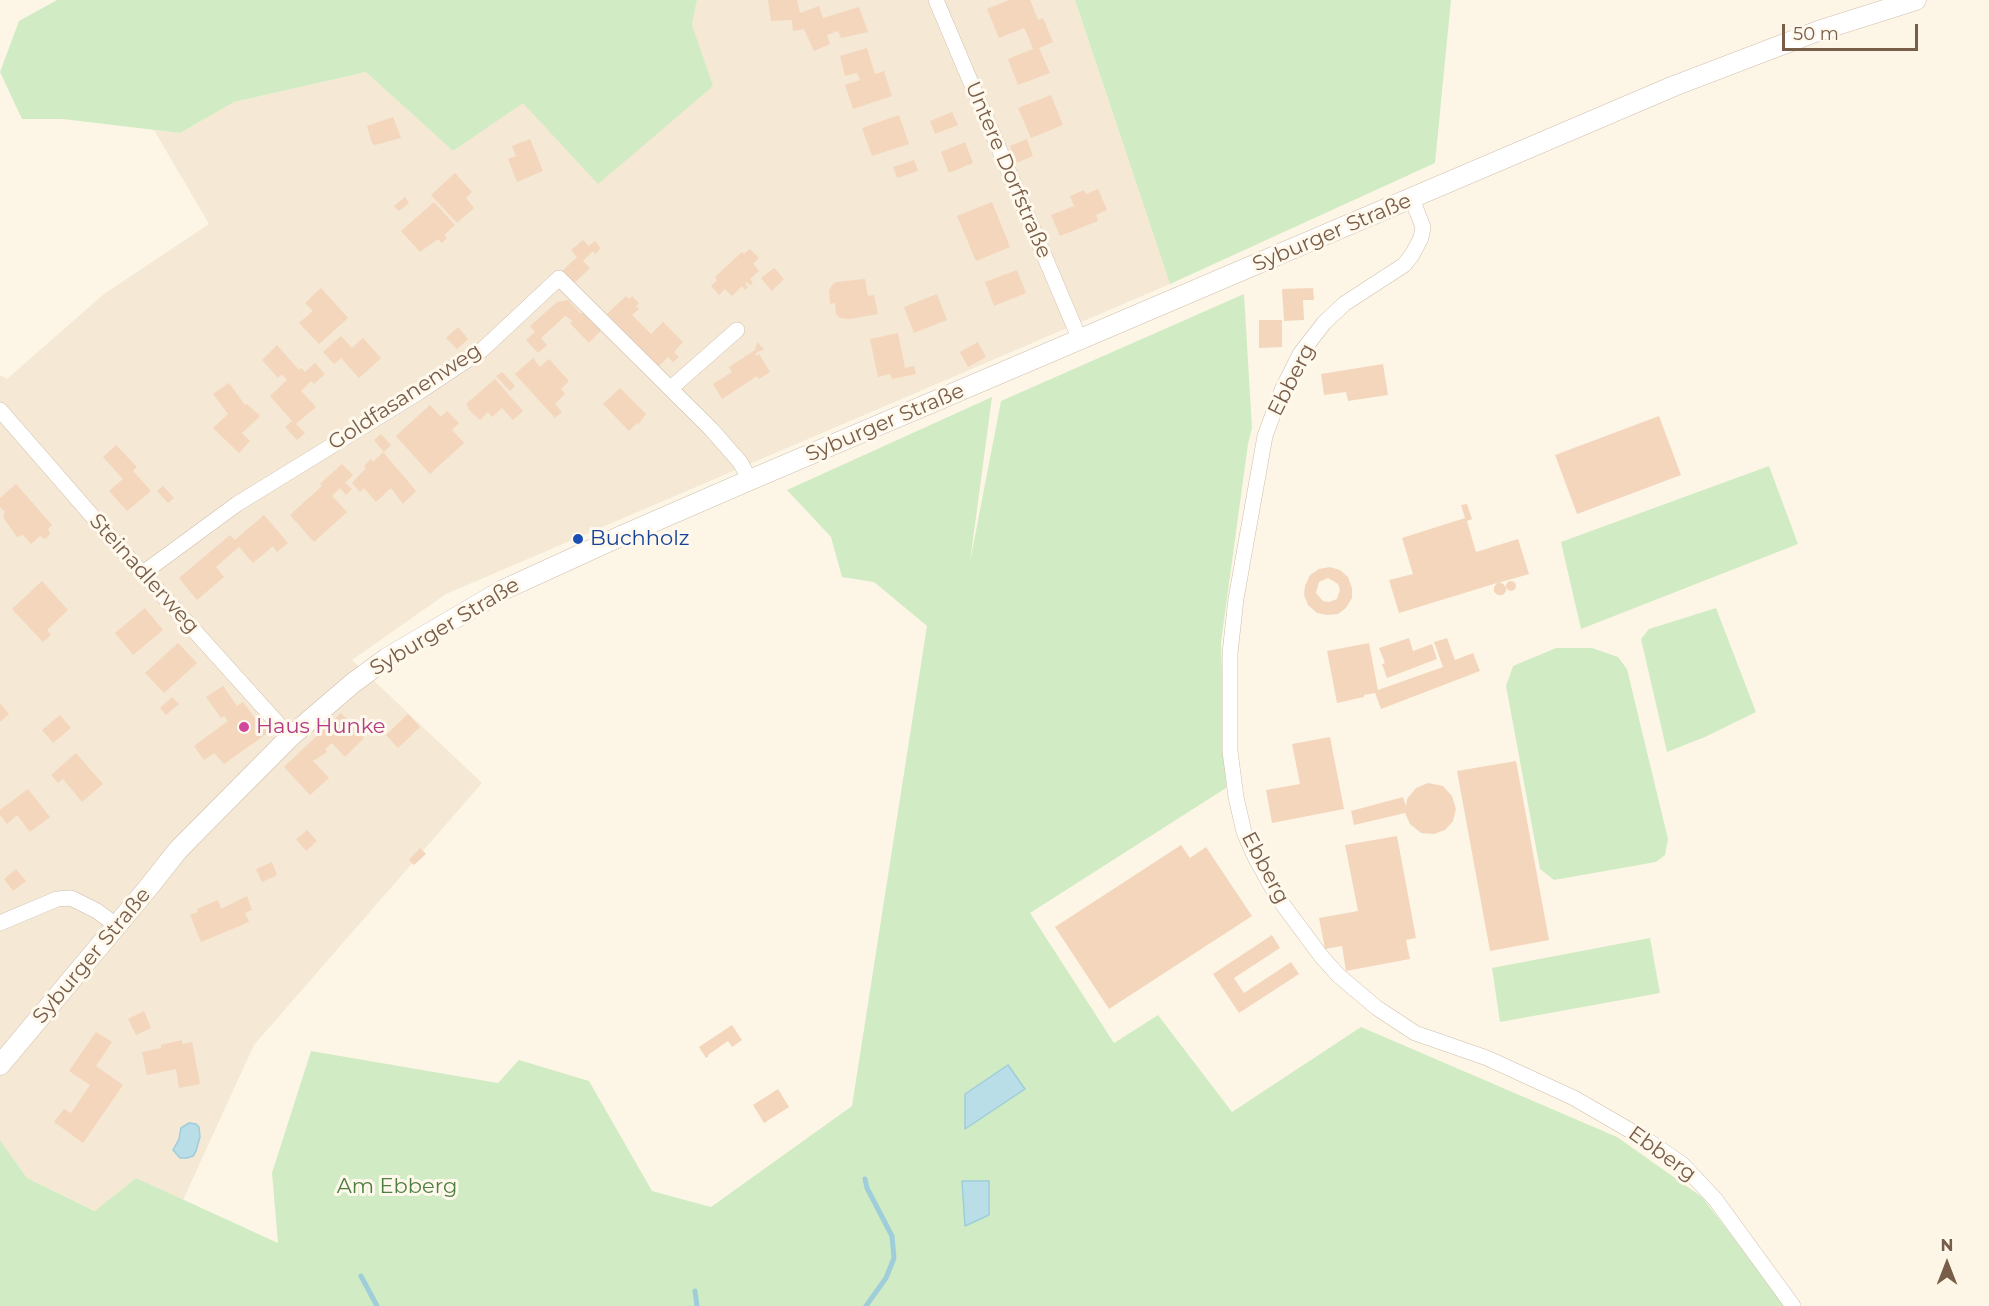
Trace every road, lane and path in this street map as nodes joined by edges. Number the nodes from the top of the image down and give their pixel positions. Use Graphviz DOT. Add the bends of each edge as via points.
graph roads {
  1 [pos="936,0"];
  2 [pos="1916,0"];
  3 [pos="1412,199"];
  4 [pos="737,330"];
  5 [pos="1080,340"];
  6 [pos="671,388"];
  7 [pos="0,410"];
  8 [pos="750,480"];
  9 [pos="143,573"];
  10 [pos="290,737"];
  11 [pos="0,923"];
  12 [pos="117,926"];
  13 [pos="0,1065"];
  14 [pos="1793,1306"];
  1 -- 5 [label="street, Untere Dorfstraße"];
  2 -- 3 [label="street, Syburger Straße" via="1745,58"];
  3 -- 5 [label="street, Syburger Straße"];
  3 -- 14 [label="street, Ebberg" via="1423,226 1412,255 1404,265 1344,304 1324,322 1300,354 1281,390 1265,436 1230,653 1230,751 1244,832 1278,898 1338,975 1415,1033 1487,1058 1574,1098 1682,1164 1715,1199"];
  4 -- 6 [label="street"];
  5 -- 8 [label="street, Syburger Straße"];
  6 -- 8 [label="street, Goldfasanenweg" via="733,454"];
  6 -- 9 [label="street, Goldfasanenweg" via="559,278 482,350 237,504"];
  7 -- 9 [label="street, Steinadlerweg"];
  8 -- 10 [label="street, Syburger Straße" via="552,567 461,614 353,682"];
  9 -- 10 [label="street, Steinadlerweg"];
  10 -- 12 [label="street, Syburger Straße" via="184,843"];
  11 -- 12 [label="street" via="57,899 71,898"];
  12 -- 13 [label="street, Syburger Straße"];
}
